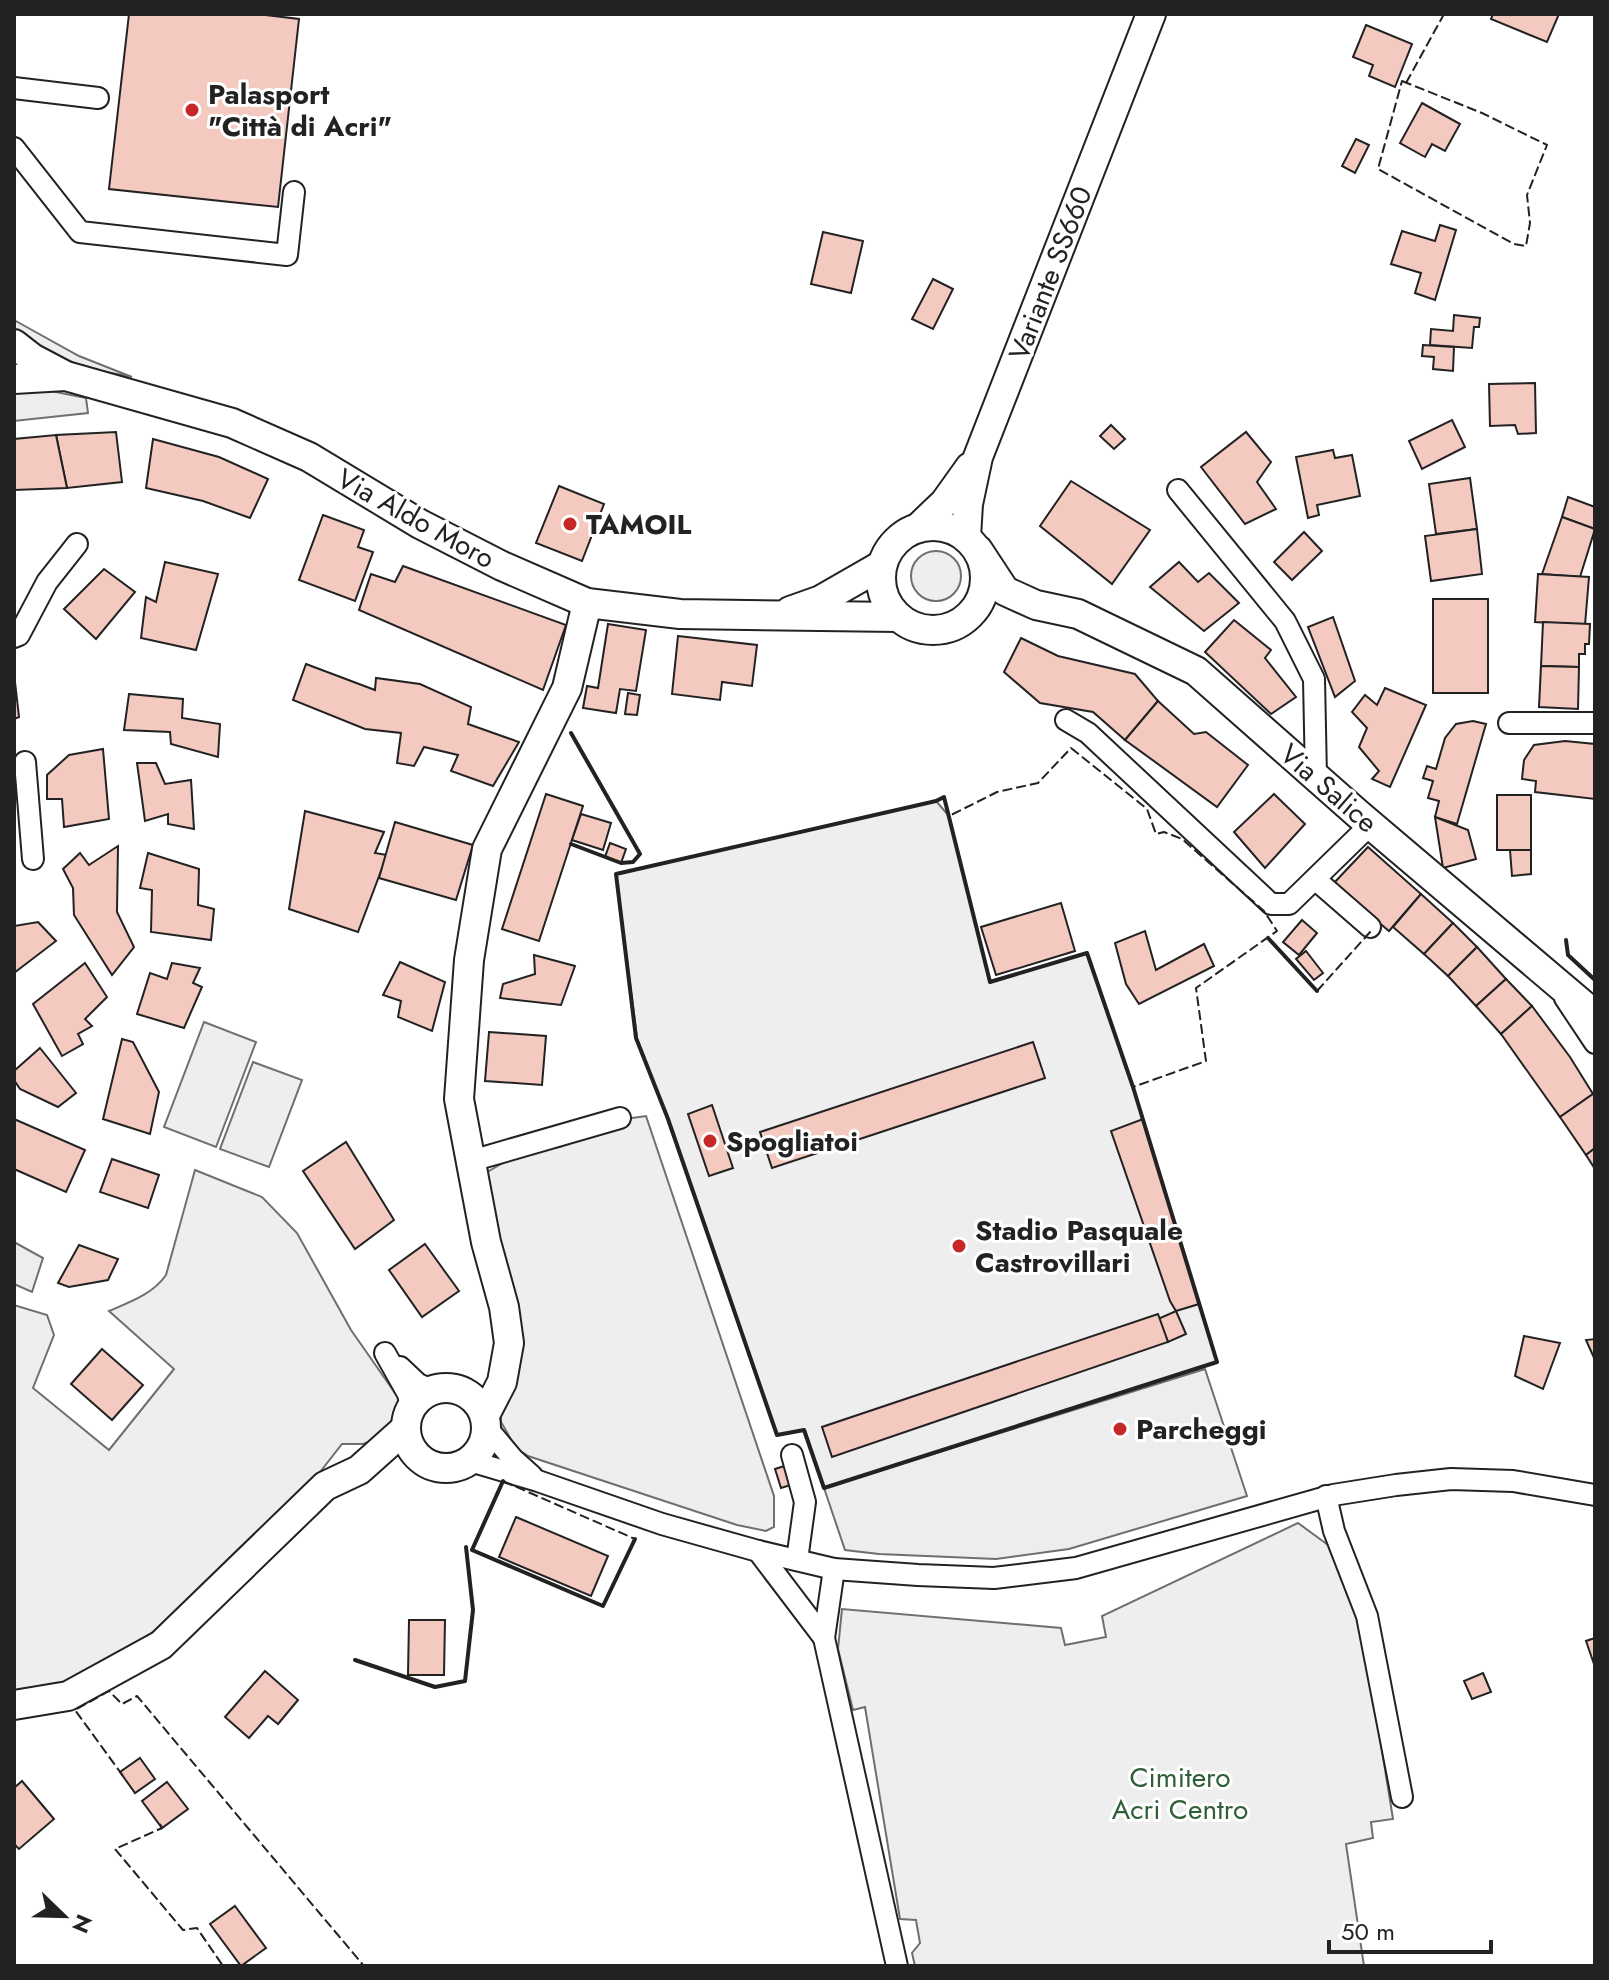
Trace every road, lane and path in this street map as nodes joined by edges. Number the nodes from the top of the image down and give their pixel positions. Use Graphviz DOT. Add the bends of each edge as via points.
graph roads {
  1 [pos="1151,14"];
  2 [pos="14,88"];
  3 [pos="98,98"];
  4 [pos="14,148"];
  5 [pos="294,192"];
  6 [pos="14,344"];
  7 [pos="66,376"];
  8 [pos="14,379"];
  9 [pos="978,457"];
  10 [pos="1178,490"];
  11 [pos="919,527"];
  12 [pos="77,544"];
  13 [pos="972,544"];
  14 [pos="882,565"];
  15 [pos="587,603"];
  16 [pos="1036,605"];
  17 [pos="975,609"];
  18 [pos="775,617"];
  19 [pos="898,617"];
  20 [pos="14,637"];
  21 [pos="1066,720"];
  22 [pos="1509,723"];
  23 [pos="1595,723"];
  24 [pos="25,762"];
  25 [pos="1316,777"];
  26 [pos="21,797"];
  27 [pos="1370,825"];
  28 [pos="33,859"];
  29 [pos="1316,880"];
  30 [pos="1370,927"];
  31 [pos="1554,982"];
  32 [pos="1595,1015"];
  33 [pos="1595,1043"];
  34 [pos="620,1118"];
  35 [pos="471,1161"];
  36 [pos="416,1409"];
  37 [pos="480,1412"];
  38 [pos="792,1455"];
  39 [pos="470,1461"];
  40 [pos="429,1465"];
  41 [pos="359,1470"];
  42 [pos="538,1481"];
  43 [pos="1595,1495"];
  44 [pos="1326,1496"];
  45 [pos="758,1551"];
  46 [pos="797,1560"];
  47 [pos="834,1569"];
  48 [pos="824,1638"];
  49 [pos="14,1705"];
  50 [pos="1402,1797"];
  51 [pos="897,1966"];
  1 -- 9 [label="main road, Variante SS660"];
  2 -- 3 [label="street"];
  4 -- 5 [label="street" via="80,232 287,255"];
  6 -- 7 [label="main road, Via Aldo Moro"];
  7 -- 8 [label="main road, Via Aldo Moro"];
  7 -- 15 [label="main road, Via Aldo Moro" via="232,423 309,457 467,549"];
  9 -- 11 [label="main road"];
  9 -- 13 [label="main road, Variante SS660" via="968,504"];
  10 -- 25 [label="street" via="1285,621 1314,679"];
  11 -- 13 [label="main road" via="952,528"];
  11 -- 14 [label="main road" via="890,547"];
  12 -- 20 [label="street"];
  13 -- 16 [label="main road" via="1005,591"];
  13 -- 17 [label="main road" via="984,565 985,580"];
  14 -- 18 [label="main road, Via Aldo Moro" via="821,600"];
  14 -- 19 [label="main road" via="883,593"];
  15 -- 18 [label="main road, Via Aldo Moro" via="680,614"];
  15 -- 35 [label="main road" via="567,688 487,849 469,960 459,1099"];
  16 -- 17 [label="main road"];
  16 -- 25 [label="main road, Via Salice" via="1078,614 1196,671"];
  17 -- 19 [label="main road" via="938,630"];
  18 -- 19 [label="main road, Via Aldo Moro"];
  21 -- 29 [label="street" via="1088,733 1271,904 1289,904"];
  22 -- 23 [label="street"];
  24 -- 26 [label="street"];
  25 -- 27 [label="main road, Via Salice"];
  26 -- 28 [label="street"];
  27 -- 29 [label="street"];
  27 -- 31 [label="main road, Via Salice"];
  29 -- 30 [label="street"];
  31 -- 32 [label="main road, Via Salice"];
  31 -- 33 [label="street"];
  34 -- 35 [label="street"];
  35 -- 37 [label="main road" via="509,1343 490,1374"];
  36 -- 37 [label="main road" via="458,1389"];
  36 -- 40 [label="main road" via="412,1450"];
  36 -- 41 [label="main road"];
  37 -- 39 [label="main road" via="485,1441"];
  37 -- 42 [label="street" via="513,1459"];
  38 -- 46 [label="street" via="805,1502"];
  39 -- 40 [label="main road" via="443,1469"];
  39 -- 42 [label="street"];
  40 -- 41 [label="main road"];
  41 -- 49 [label="main road" via="325,1486 161,1645 68,1696"];
  42 -- 45 [label="street"];
  43 -- 44 [label="street" via="1513,1481 1451,1479"];
  44 -- 47 [label="street" via="1076,1568 994,1578"];
  44 -- 50 [label="street" via="1367,1616"];
  45 -- 46 [label="street"];
  45 -- 48 [label="street"];
  46 -- 47 [label="street"];
  47 -- 48 [label="street"];
  48 -- 51 [label="street"];
}
